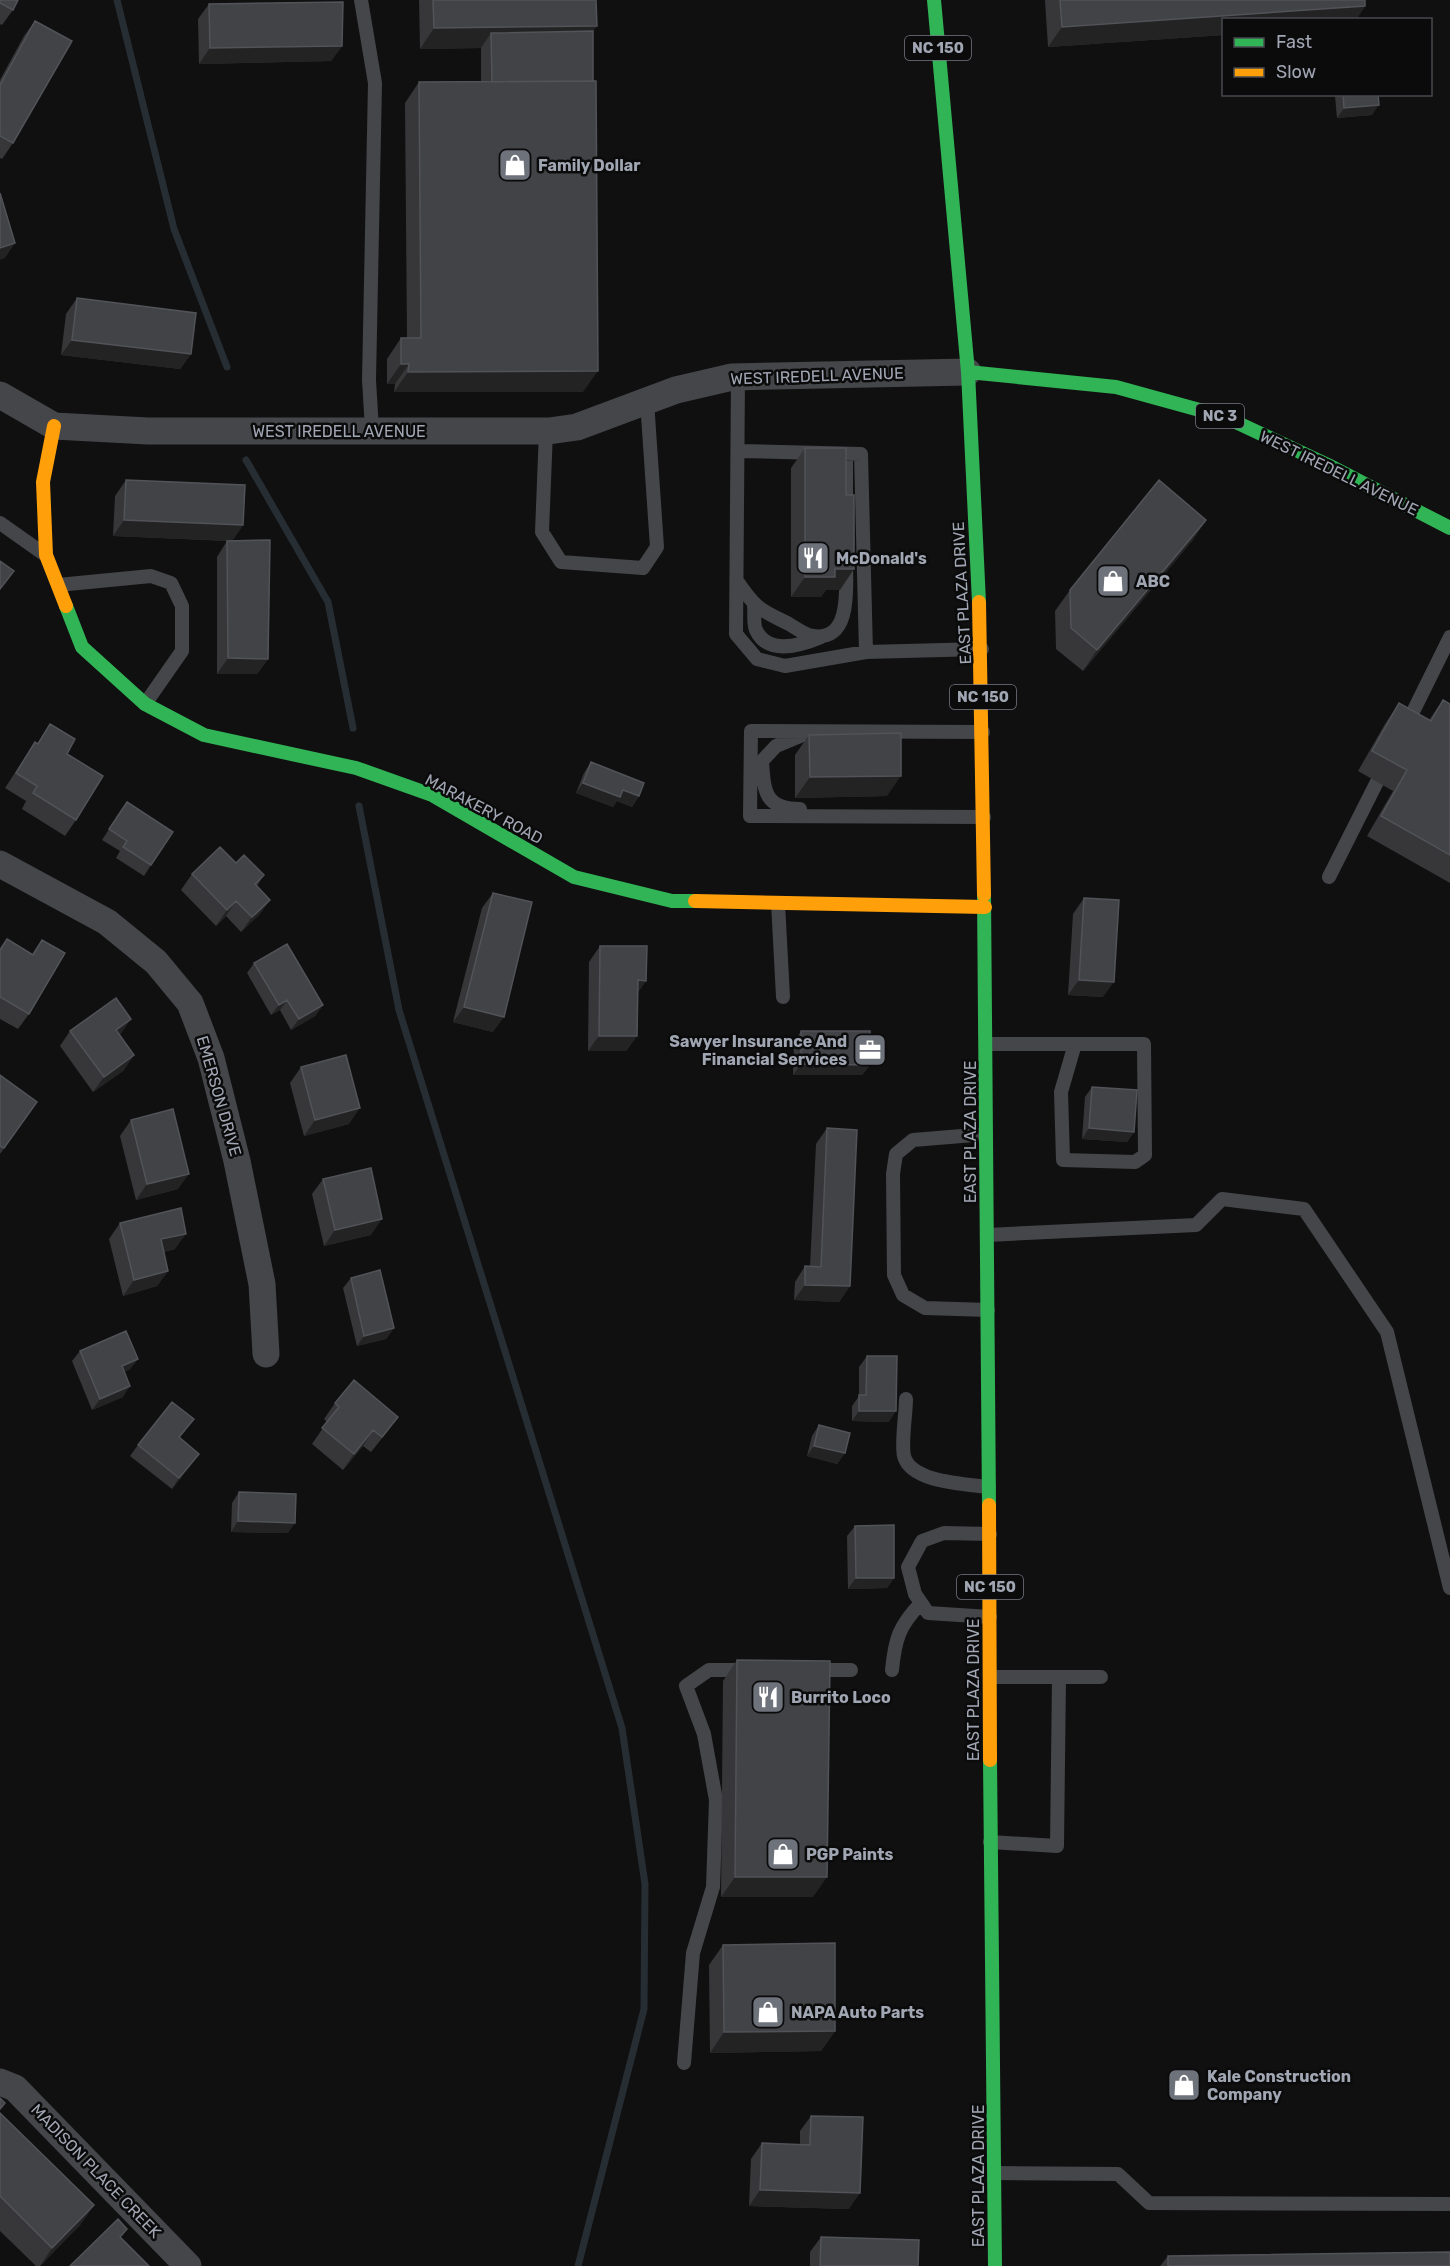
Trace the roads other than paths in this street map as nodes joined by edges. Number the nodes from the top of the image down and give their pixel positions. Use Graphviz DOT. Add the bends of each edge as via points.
graph roads {
  1 [pos="361,0"];
  2 [pos="934,0"];
  3 [pos="968,372"];
  4 [pos="738,377"];
  5 [pos="0,395"];
  6 [pos="647,401"];
  7 [pos="54,426"];
  8 [pos="372,430"];
  9 [pos="546,431"];
  10 [pos="739,451"];
  11 [pos="846,454"];
  12 [pos="0,523"];
  13 [pos="846,524"];
  14 [pos="1450,528"];
  15 [pos="846,548"];
  16 [pos="46,555"];
  17 [pos="737,581"];
  18 [pos="58,585"];
  19 [pos="754,606"];
  20 [pos="825,635"];
  21 [pos="1450,637"];
  22 [pos="982,650"];
  23 [pos="866,652"];
  24 [pos="146,704"];
  25 [pos="812,731"];
  26 [pos="983,732"];
  27 [pos="893,817"];
  28 [pos="984,817"];
  29 [pos="0,864"];
  30 [pos="1329,877"];
  31 [pos="778,903"];
  32 [pos="985,907"];
  33 [pos="783,997"];
  34 [pos="986,1044"];
  35 [pos="1076,1044"];
  36 [pos="986,1134"];
  37 [pos="987,1235"];
  38 [pos="988,1310"];
  39 [pos="266,1354"];
  40 [pos="906,1399"];
  41 [pos="989,1487"];
  42 [pos="990,1534"];
  43 [pos="1450,1588"];
  44 [pos="921,1603"];
  45 [pos="990,1617"];
  46 [pos="757,1670"];
  47 [pos="792,1670"];
  48 [pos="851,1670"];
  49 [pos="892,1670"];
  50 [pos="991,1677"];
  51 [pos="1059,1677"];
  52 [pos="1101,1677"];
  53 [pos="990,1842"];
  54 [pos="684,2063"];
  55 [pos="0,2082"];
  56 [pos="995,2173"];
  57 [pos="1450,2204"];
  58 [pos="188,2266"];
  59 [pos="995,2266"];
  1 -- 8 [label="lane" via="375,83 369,380"];
  2 -- 3 [label="main road, EAST PLAZA DRIVE / NC 150"];
  3 -- 4 [label="street, WEST IREDELL AVENUE"];
  3 -- 14 [label="main road, WEST IREDELL AVENUE / NC 3" via="1116,387 1225,417"];
  3 -- 22 [label="main road, EAST PLAZA DRIVE / NC 150"];
  4 -- 6 [label="street, WEST IREDELL AVENUE" via="676,390"];
  4 -- 10 [label="lane"];
  5 -- 7 [label="street"];
  6 -- 9 [label="street, WEST IREDELL AVENUE" via="577,427"];
  6 -- 9 [label="lane" via="657,547 643,568 561,562 542,532"];
  7 -- 8 [label="street, WEST IREDELL AVENUE" via="148,431"];
  7 -- 16 [label="main road, MARAKERY ROAD" via="43,482"];
  8 -- 9 [label="street, WEST IREDELL AVENUE"];
  10 -- 11 [label="lane"];
  10 -- 17 [label="lane"];
  11 -- 13 [label="lane"];
  11 -- 23 [label="lane" via="861,454"];
  12 -- 16 [label="lane"];
  15 -- 20 [label="lane" via="846,607 839,625"];
  16 -- 18 [label="main road, MARAKERY ROAD"];
  17 -- 19 [label="lane"];
  17 -- 23 [label="lane" via="736,634 757,659 785,666"];
  18 -- 24 [label="main road, MARAKERY ROAD" via="82,647"];
  18 -- 24 [label="lane" via="151,576 171,584 182,606 182,651"];
  19 -- 20 [label="lane" via="812,636"];
  19 -- 20 [label="lane" via="756,630 766,642 800,645"];
  21 -- 30 [label="lane"];
  22 -- 23 [label="lane"];
  22 -- 26 [label="main road, EAST PLAZA DRIVE / NC 150"];
  24 -- 31 [label="main road, MARAKERY ROAD" via="204,735 356,768 432,795 574,877 672,901"];
  25 -- 26 [label="lane"];
  25 -- 27 [label="lane" via="776,746 762,761 764,792 772,802 787,809 868,809"];
  25 -- 27 [label="lane" via="751,731 750,816"];
  26 -- 28 [label="main road, EAST PLAZA DRIVE / NC 150"];
  27 -- 28 [label="lane"];
  28 -- 32 [label="main road, EAST PLAZA DRIVE / NC 150"];
  29 -- 39 [label="street, EMERSON DRIVE" via="107,922 156,963 190,1003 211,1058 237,1161 262,1284"];
  31 -- 32 [label="main road, MARAKERY ROAD"];
  31 -- 33 [label="lane"];
  32 -- 34 [label="main road, EAST PLAZA DRIVE / NC 150"];
  34 -- 35 [label="lane"];
  34 -- 36 [label="main road, EAST PLAZA DRIVE / NC 150"];
  35 -- 35 [label="lane" via="1144,1044 1145,1155 1135,1162 1063,1160 1061,1092"];
  36 -- 37 [label="main road, EAST PLAZA DRIVE / NC 150"];
  36 -- 38 [label="lane" via="913,1140 896,1154 894,1275 903,1295 925,1308"];
  37 -- 38 [label="main road, EAST PLAZA DRIVE / NC 150"];
  37 -- 43 [label="lane" via="1196,1225 1222,1199 1304,1209 1387,1332"];
  38 -- 41 [label="main road, EAST PLAZA DRIVE / NC 150"];
  40 -- 41 [label="lane" via="904,1457 912,1469 927,1478"];
  41 -- 42 [label="main road, EAST PLAZA DRIVE / NC 150"];
  42 -- 44 [label="lane" via="944,1533 922,1541 908,1567"];
  42 -- 45 [label="main road, EAST PLAZA DRIVE / NC 150"];
  44 -- 45 [label="lane" via="928,1613"];
  44 -- 49 [label="lane" via="906,1618 894,1641"];
  45 -- 50 [label="main road, EAST PLAZA DRIVE / NC 150"];
  46 -- 54 [label="lane" via="709,1670 686,1686 704,1734 716,1800 713,1887 693,1953"];
  47 -- 48 [label="lane"];
  50 -- 51 [label="lane"];
  50 -- 53 [label="main road, EAST PLAZA DRIVE / NC 150"];
  51 -- 52 [label="lane"];
  51 -- 53 [label="lane" via="1058,1846"];
  53 -- 56 [label="main road, EAST PLAZA DRIVE / NC 150"];
  55 -- 58 [label="street, MADISON PLACE CREEK" via="15,2088"];
  56 -- 57 [label="lane" via="1118,2174 1149,2203"];
  56 -- 59 [label="main road, EAST PLAZA DRIVE / NC 150"];
}
